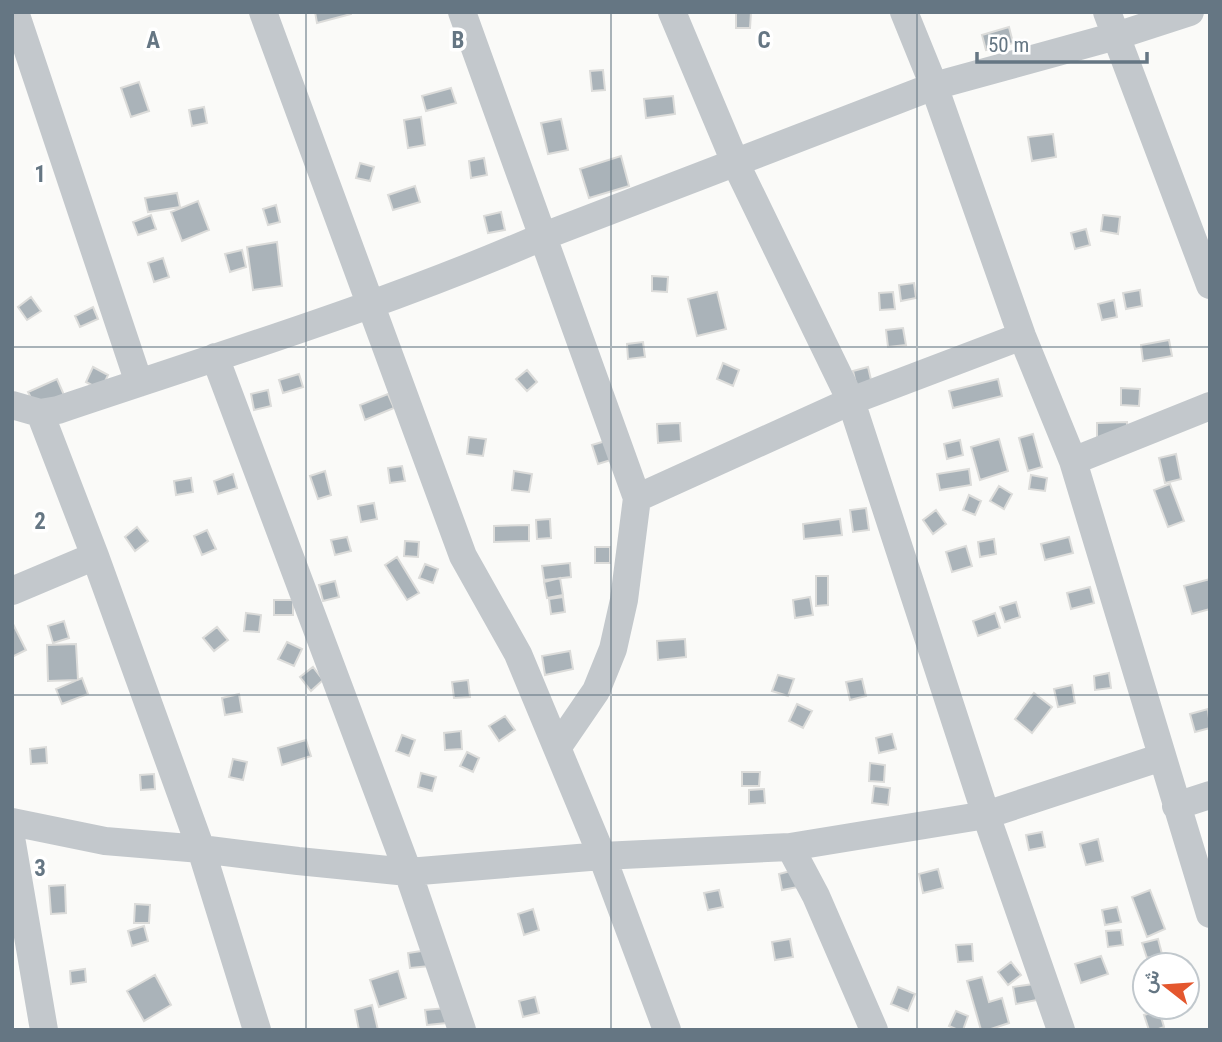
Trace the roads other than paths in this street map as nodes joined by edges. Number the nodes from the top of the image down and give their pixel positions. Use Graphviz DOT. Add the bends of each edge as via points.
graph roads {
  1 [pos="15,12"];
  2 [pos="263,12"];
  3 [pos="462,12"];
  4 [pos="672,12"];
  5 [pos="904,12"];
  6 [pos="1190,12"];
  7 [pos="1112,24"];
  8 [pos="934,86"];
  9 [pos="736,162"];
  10 [pos="544,236"];
  11 [pos="1210,285"];
  12 [pos="370,305"];
  13 [pos="1022,336"];
  14 [pos="215,357"];
  15 [pos="139,383"];
  16 [pos="851,401"];
  17 [pos="12,405"];
  18 [pos="1210,406"];
  19 [pos="40,413"];
  20 [pos="1073,461"];
  21 [pos="637,498"];
  22 [pos="95,556"];
  23 [pos="12,591"];
  24 [pos="557,748"];
  25 [pos="1162,757"];
  26 [pos="1210,796"];
  27 [pos="1176,806"];
  28 [pos="986,815"];
  29 [pos="12,822"];
  30 [pos="12,843"];
  31 [pos="790,847"];
  32 [pos="201,849"];
  33 [pos="601,856"];
  34 [pos="408,872"];
  35 [pos="1210,914"];
  36 [pos="44,1030"];
  37 [pos="257,1030"];
  38 [pos="462,1030"];
  39 [pos="667,1030"];
  40 [pos="874,1030"];
  41 [pos="1061,1030"];
  1 -- 15 [label="street"];
  2 -- 12 [label="street"];
  3 -- 10 [label="street"];
  4 -- 9 [label="street"];
  5 -- 8 [label="street"];
  6 -- 7 [label="street"];
  7 -- 8 [label="street"];
  7 -- 11 [label="street"];
  8 -- 9 [label="street"];
  8 -- 13 [label="street"];
  9 -- 10 [label="street"];
  9 -- 16 [label="street"];
  10 -- 12 [label="street"];
  10 -- 21 [label="street"];
  12 -- 14 [label="street"];
  12 -- 24 [label="street" via="464,556 518,654"];
  13 -- 16 [label="street"];
  13 -- 20 [label="street"];
  14 -- 15 [label="street"];
  14 -- 34 [label="street"];
  15 -- 19 [label="street"];
  16 -- 21 [label="street"];
  16 -- 28 [label="street"];
  17 -- 19 [label="street"];
  18 -- 20 [label="street"];
  19 -- 22 [label="street"];
  20 -- 25 [label="street"];
  21 -- 24 [label="street" via="613,649 596,691"];
  22 -- 23 [label="street"];
  22 -- 32 [label="street"];
  24 -- 33 [label="street"];
  25 -- 27 [label="street"];
  25 -- 28 [label="street"];
  26 -- 27 [label="street"];
  27 -- 35 [label="street"];
  28 -- 31 [label="street"];
  28 -- 41 [label="street"];
  29 -- 32 [label="street" via="105,841"];
  30 -- 36 [label="street"];
  31 -- 33 [label="street"];
  31 -- 40 [label="street"];
  32 -- 34 [label="street"];
  32 -- 37 [label="street"];
  33 -- 34 [label="street"];
  33 -- 39 [label="street"];
  34 -- 38 [label="street"];
}
